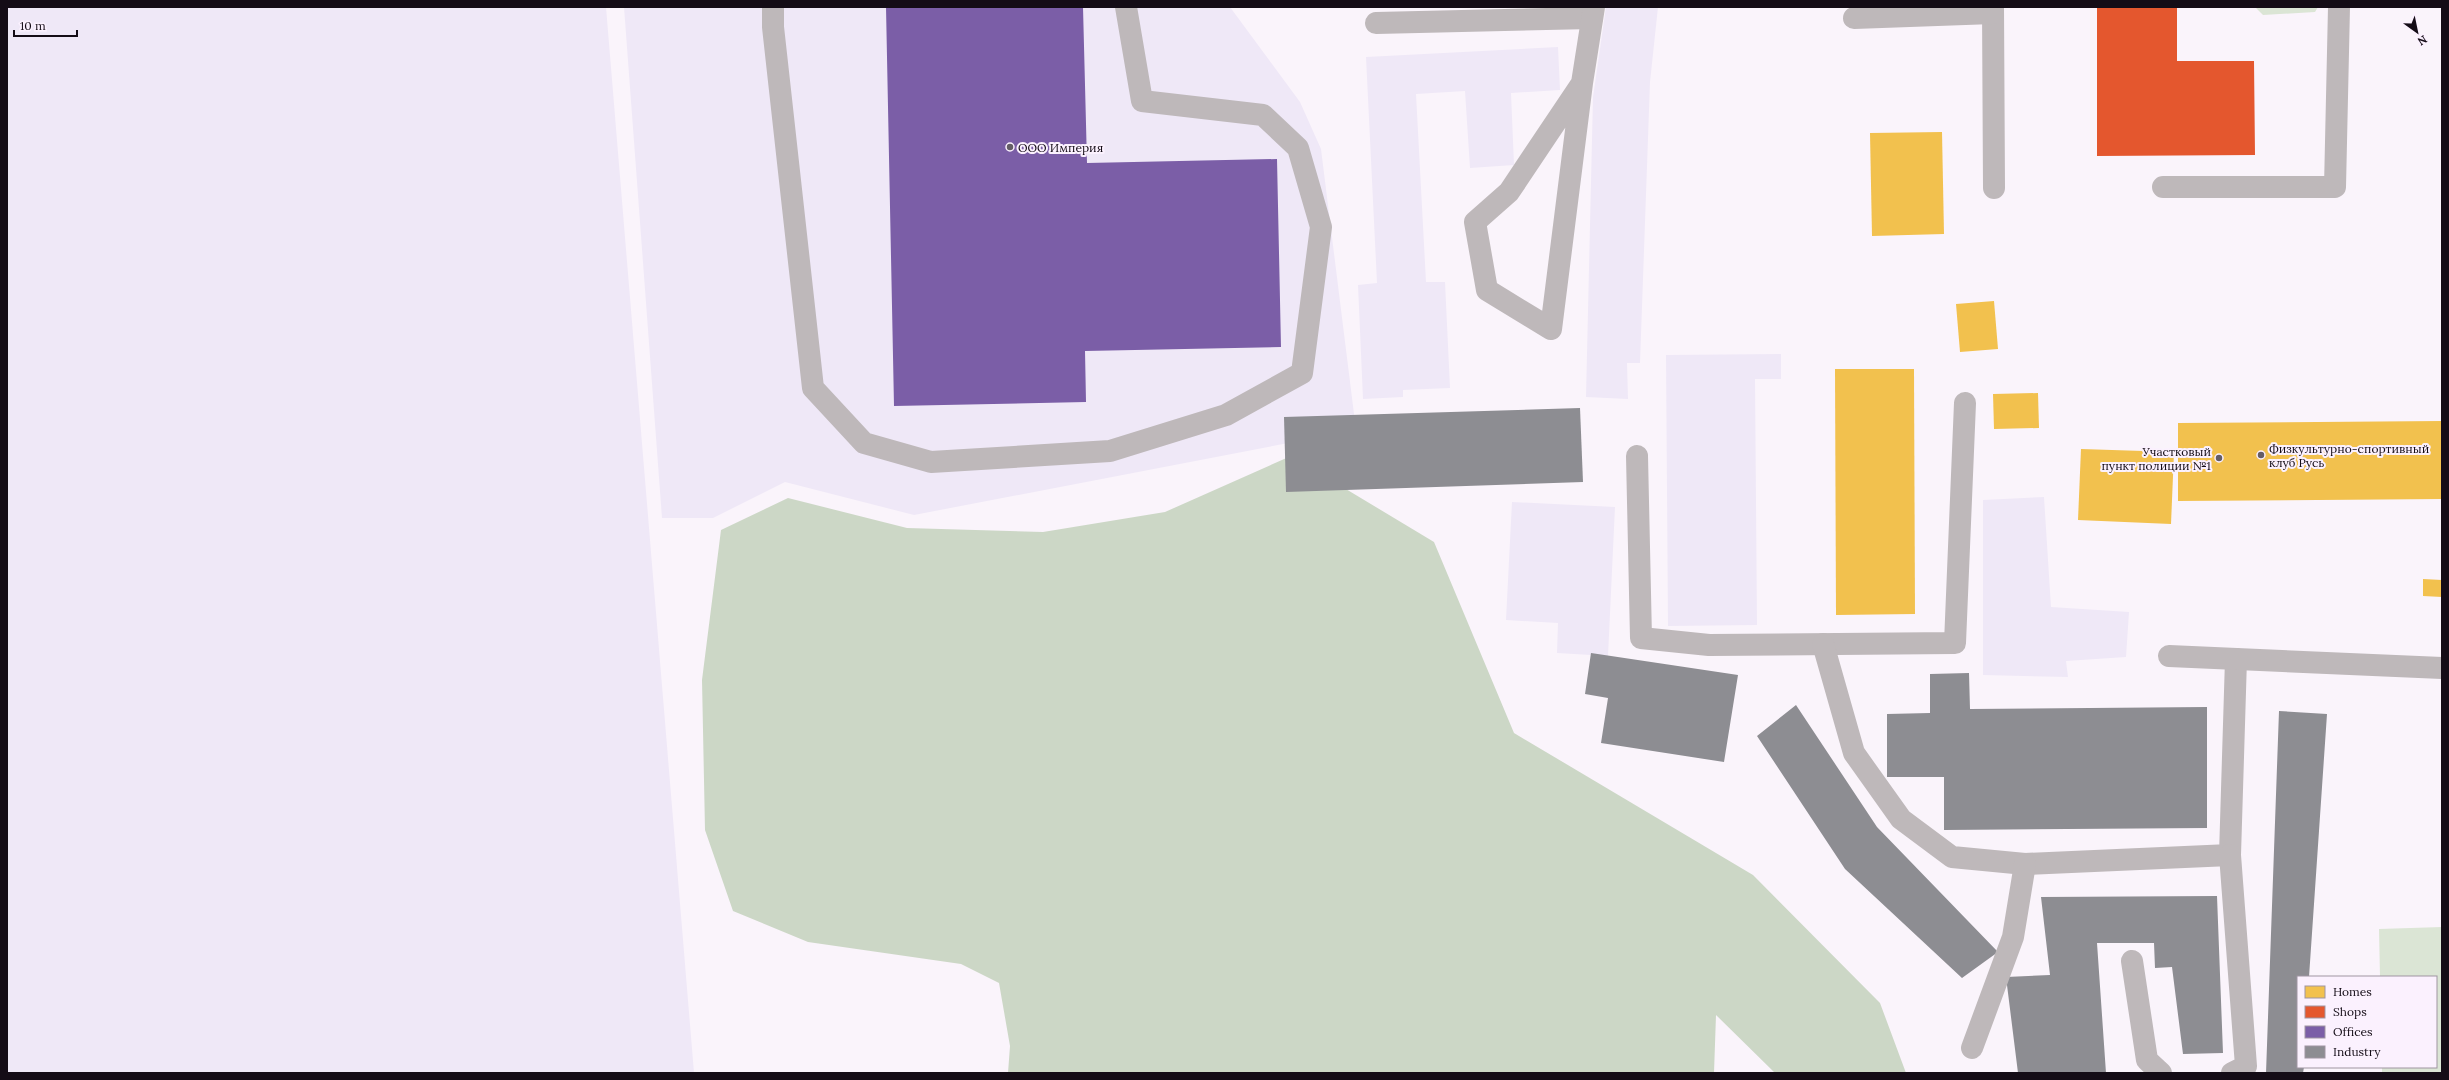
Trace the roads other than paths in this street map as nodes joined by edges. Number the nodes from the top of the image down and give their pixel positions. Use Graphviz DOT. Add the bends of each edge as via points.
graph roads {
  1 [pos="773,7"];
  2 [pos="1126,7"];
  3 [pos="2339,7"];
  4 [pos="1993,10"];
  5 [pos="1593,12"];
  6 [pos="1854,18"];
  7 [pos="1376,23"];
  8 [pos="1582,83"];
  9 [pos="1994,188"];
  10 [pos="2163,188"];
  11 [pos="1965,403"];
  12 [pos="1637,456"];
  13 [pos="1824,644"];
  14 [pos="2169,656"];
  15 [pos="2236,659"];
  16 [pos="2442,668"];
  17 [pos="2230,855"];
  18 [pos="2025,864"];
  19 [pos="2132,961"];
  20 [pos="1972,1048"];
  21 [pos="2241,1071"];
  22 [pos="2160,1073"];
  1 -- 2 [label="lane" via="813,388 864,443 931,462 1110,450 1226,415 1302,373 1321,227 1298,148 1263,114 1142,101"];
  3 -- 10 [label="lane" via="2335,187"];
  4 -- 6 [label="lane"];
  4 -- 9 [label="lane"];
  5 -- 7 [label="lane"];
  5 -- 8 [label="lane"];
  8 -- 8 [label="lane" via="1509,192 1475,222 1487,290 1551,328"];
  11 -- 13 [label="lane" via="1955,643"];
  12 -- 13 [label="lane" via="1641,638 1709,645"];
  13 -- 18 [label="lane" via="1854,753 1901,819 1952,857"];
  14 -- 15 [label="lane"];
  15 -- 16 [label="lane"];
  15 -- 17 [label="lane"];
  17 -- 18 [label="lane"];
  17 -- 21 [label="lane"];
  18 -- 20 [label="lane" via="2013,937"];
  19 -- 22 [label="lane" via="2147,1060"];
}
